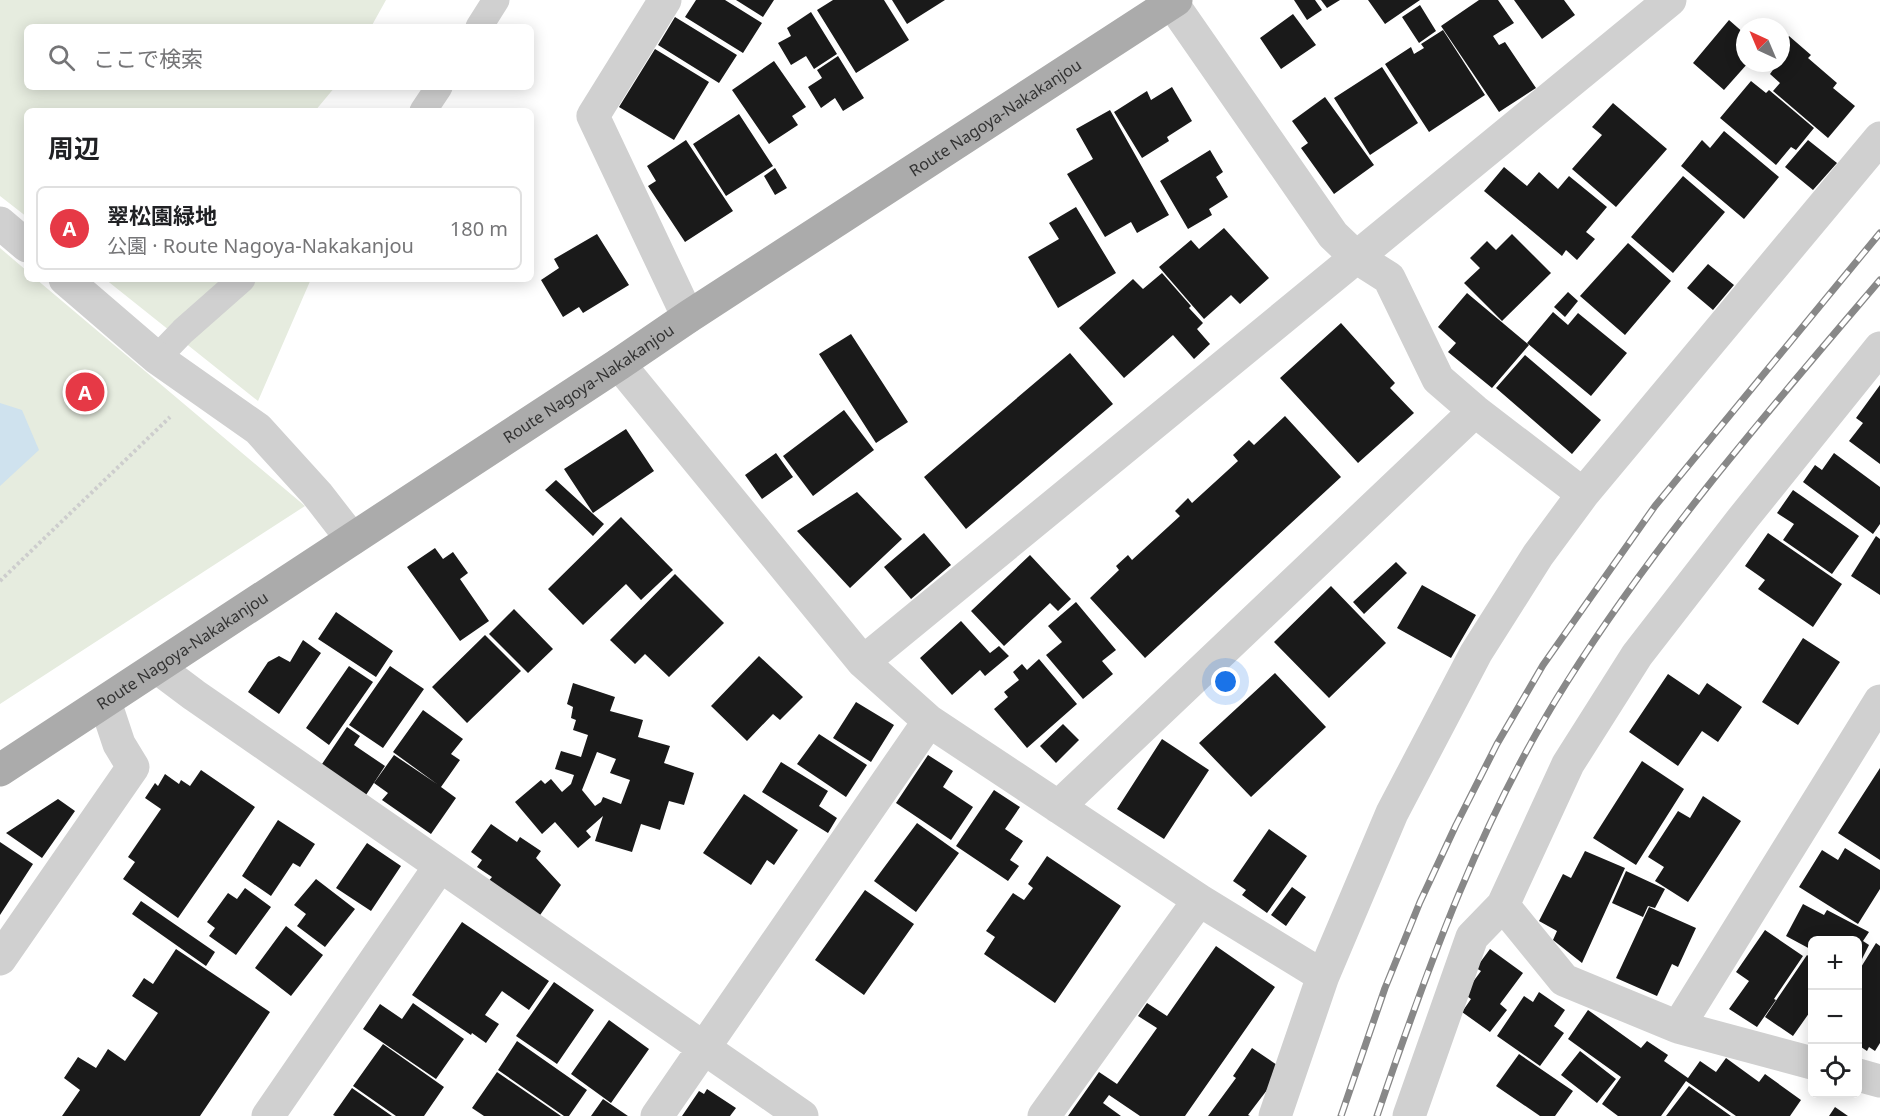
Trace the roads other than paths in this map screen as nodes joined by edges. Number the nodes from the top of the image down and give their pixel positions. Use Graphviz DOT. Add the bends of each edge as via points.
graph roads {
  1 [pos="496,0"];
  2 [pos="665,0"];
  3 [pos="1671,0"];
  4 [pos="1173,1"];
  5 [pos="480,24"];
  6 [pos="437,90"];
  7 [pos="425,108"];
  8 [pos="1880,138"];
  9 [pos="0,223"];
  10 [pos="24,243"];
  11 [pos="1356,257"];
  12 [pos="68,282"];
  13 [pos="239,282"];
  14 [pos="688,317"];
  15 [pos="1880,348"];
  16 [pos="157,358"];
  17 [pos="619,364"];
  18 [pos="1475,411"];
  19 [pos="1583,494"];
  20 [pos="352,539"];
  21 [pos="863,662"];
  22 [pos="158,668"];
  23 [pos="1880,701"];
  24 [pos="105,702"];
  25 [pos="928,721"];
  26 [pos="0,770"];
  27 [pos="1058,807"];
  28 [pos="440,866"];
  29 [pos="1198,900"];
  30 [pos="1503,905"];
  31 [pos="1,955"];
  32 [pos="1323,976"];
  33 [pos="1678,1028"];
  34 [pos="704,1048"];
  35 [pos="1808,1063"];
  36 [pos="1862,1077"];
  37 [pos="1880,1082"];
  38 [pos="268,1116"];
  39 [pos="657,1116"];
  40 [pos="802,1116"];
  41 [pos="1044,1116"];
  42 [pos="1275,1116"];
  43 [pos="1409,1116"];
  1 -- 5 [label="lane"];
  2 -- 14 [label="street" via="592,116"];
  3 -- 11 [label="street"];
  4 -- 11 [label="street" via="1333,235"];
  4 -- 14 [label="main road, Route Nagoya-Nakakanjou"];
  6 -- 7 [label="lane"];
  8 -- 19 [label="street"];
  9 -- 10 [label="street"];
  11 -- 18 [label="street" via="1389,278 1438,379"];
  11 -- 21 [label="street"];
  12 -- 16 [label="street"];
  13 -- 16 [label="lane"];
  14 -- 17 [label="main road, Route Nagoya-Nakakanjou"];
  15 -- 30 [label="street" via="1637,654 1568,764"];
  16 -- 20 [label="street" via="258,429"];
  17 -- 20 [label="main road, Route Nagoya-Nakakanjou"];
  17 -- 21 [label="street"];
  18 -- 19 [label="street"];
  18 -- 27 [label="street"];
  19 -- 32 [label="street" via="1538,555 1476,653 1392,813"];
  20 -- 22 [label="main road, Route Nagoya-Nakakanjou"];
  21 -- 25 [label="street"];
  22 -- 24 [label="main road, Route Nagoya-Nakakanjou"];
  22 -- 28 [label="street"];
  23 -- 33 [label="street"];
  24 -- 26 [label="main road, Route Nagoya-Nakakanjou"];
  24 -- 31 [label="street" via="119,744 133,766"];
  25 -- 27 [label="street"];
  25 -- 34 [label="street"];
  27 -- 29 [label="street"];
  28 -- 34 [label="street"];
  28 -- 38 [label="street"];
  29 -- 32 [label="street"];
  29 -- 41 [label="street"];
  30 -- 33 [label="street" via="1564,980"];
  30 -- 43 [label="street" via="1472,937"];
  32 -- 42 [label="street"];
  33 -- 35 [label="street"];
  34 -- 39 [label="street"];
  34 -- 40 [label="street"];
  36 -- 37 [label="street"];
}
